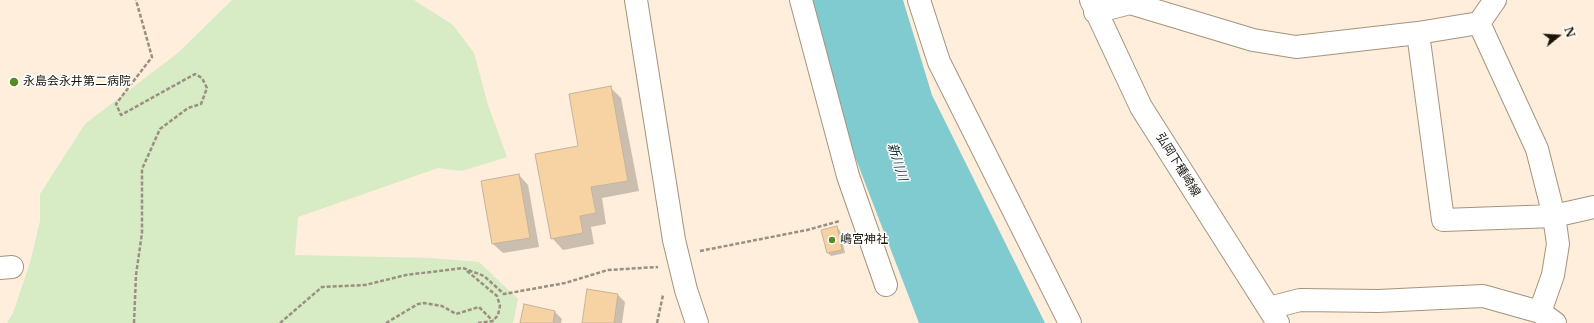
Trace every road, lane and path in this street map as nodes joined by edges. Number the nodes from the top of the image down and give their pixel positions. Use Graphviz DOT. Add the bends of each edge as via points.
graph roads {
  1 [pos="136,0"];
  2 [pos="636,0"];
  3 [pos="801,0"];
  4 [pos="919,0"];
  5 [pos="1495,0"];
  6 [pos="1093,6"];
  7 [pos="1479,23"];
  8 [pos="1418,33"];
  9 [pos="1594,207"];
  10 [pos="862,214"];
  11 [pos="1554,216"];
  12 [pos="679,261"];
  13 [pos="463,268"];
  14 [pos="886,285"];
  15 [pos="1274,315"];
  16 [pos="1547,317"];
  17 [pos="492,321"];
  18 [pos="134,323"];
  19 [pos="280,323"];
  20 [pos="386,323"];
  21 [pos="478,323"];
  22 [pos="697,323"];
  23 [pos="1070,323"];
  1 -- 18 [label="path" via="152,57 116,104 121,114 195,74 202,78 207,88 200,104 188,108 160,129 142,169 142,233 136,275"];
  2 -- 12 [label="street"];
  3 -- 10 [label="street" via="848,176"];
  4 -- 23 [label="street" via="939,62"];
  5 -- 7 [label="street"];
  6 -- 8 [label="street" via="1130,3 1253,40 1296,47"];
  6 -- 15 [label="street, 弘岡下種崎線" via="1142,107"];
  7 -- 8 [label="street"];
  7 -- 11 [label="street" via="1537,148"];
  8 -- 11 [label="street" via="1443,220"];
  9 -- 11 [label="street"];
  10 -- 12 [label="path"];
  10 -- 14 [label="street"];
  11 -- 16 [label="street" via="1558,244"];
  12 -- 13 [label="path" via="608,270 565,283 504,294 484,276"];
  12 -- 22 [label="street"];
  13 -- 17 [label="path" via="497,296 500,306 498,315"];
  13 -- 19 [label="path" via="406,275 365,285 322,287"];
  15 -- 16 [label="street" via="1300,300 1378,301 1483,296"];
  17 -- 20 [label="path" via="479,307 456,314 442,306 424,303"];
  17 -- 21 [label="path"];
}
